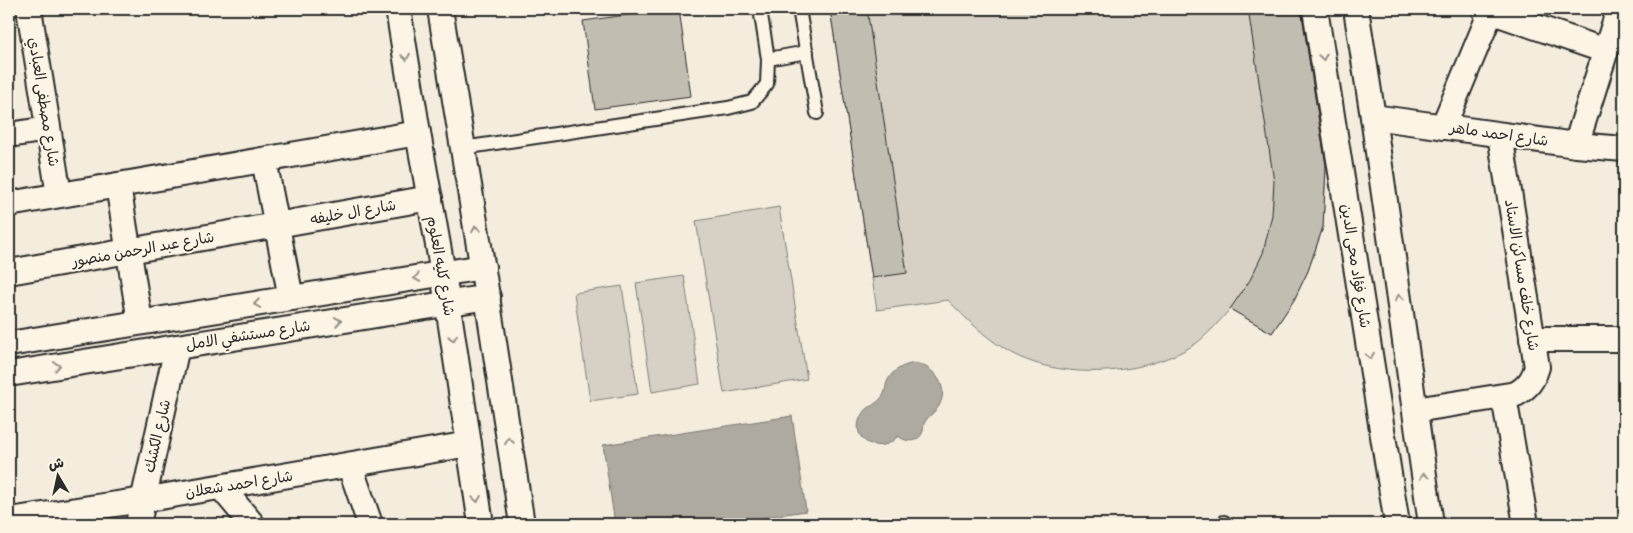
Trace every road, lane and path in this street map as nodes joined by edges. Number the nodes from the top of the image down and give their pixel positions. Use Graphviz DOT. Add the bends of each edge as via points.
graph roads {
  1 [pos="29,9"];
  2 [pos="398,9"];
  3 [pos="440,9"];
  4 [pos="760,9"];
  5 [pos="799,9"];
  6 [pos="1315,9"];
  7 [pos="1356,9"];
  8 [pos="1619,9"];
  9 [pos="1489,10"];
  10 [pos="1606,51"];
  11 [pos="807,52"];
  12 [pos="768,60"];
  13 [pos="817,113"];
  14 [pos="1373,117"];
  15 [pos="1443,126"];
  16 [pos="48,128"];
  17 [pos="418,133"];
  18 [pos="9,135"];
  19 [pos="1500,135"];
  20 [pos="1576,145"];
  21 [pos="463,148"];
  22 [pos="1624,149"];
  23 [pos="264,160"];
  24 [pos="118,185"];
  25 [pos="59,195"];
  26 [pos="430,198"];
  27 [pos="9,204"];
  28 [pos="277,225"];
  29 [pos="128,251"];
  30 [pos="483,267"];
  31 [pos="9,272"];
  32 [pos="443,273"];
  33 [pos="488,297"];
  34 [pos="291,298"];
  35 [pos="448,303"];
  36 [pos="140,322"];
  37 [pos="1532,339"];
  38 [pos="1624,339"];
  39 [pos="9,344"];
  40 [pos="177,347"];
  41 [pos="9,374"];
  42 [pos="1504,397"];
  43 [pos="1415,410"];
  44 [pos="469,444"];
  45 [pos="350,466"];
  46 [pos="221,487"];
  47 [pos="143,500"];
  48 [pos="9,520"];
  49 [pos="138,524"];
  50 [pos="252,524"];
  51 [pos="370,524"];
  52 [pos="481,524"];
  53 [pos="522,524"];
  54 [pos="1397,524"];
  55 [pos="1431,524"];
  56 [pos="1526,524"];
  1 -- 16 [label="street, شارع مصطفى العبادي"];
  2 -- 17 [label="street, شارع كليه العلوم, one-way"];
  3 -- 21 [label="street"];
  4 -- 12 [label="lane"];
  5 -- 11 [label="lane"];
  6 -- 54 [label="street, شارع فؤاد محى الدين, one-way"];
  7 -- 14 [label="street"];
  8 -- 10 [label="street"];
  9 -- 10 [label="street"];
  9 -- 15 [label="street"];
  10 -- 20 [label="street"];
  11 -- 12 [label="lane"];
  11 -- 13 [label="lane"];
  12 -- 21 [label="lane" via="767,84 752,102"];
  14 -- 15 [label="street, شارع احمد ماهر"];
  43 -- 14 [label="street, one-way"];
  15 -- 19 [label="street, شارع احمد ماهر"];
  16 -- 18 [label="street"];
  16 -- 25 [label="street, شارع مصطفى العبادي"];
  17 -- 23 [label="street"];
  17 -- 26 [label="street, شارع كليه العلوم"];
  19 -- 20 [label="street, شارع احمد ماهر"];
  19 -- 37 [label="street, شارع خلف مساكن الاستاد"];
  20 -- 22 [label="street, شارع احمد ماهر"];
  30 -- 21 [label="street, one-way"];
  23 -- 24 [label="street"];
  23 -- 28 [label="street"];
  24 -- 25 [label="street"];
  24 -- 29 [label="street"];
  25 -- 27 [label="street"];
  26 -- 28 [label="street, شارع ال خليفه"];
  26 -- 32 [label="street, شارع كليه العلوم"];
  28 -- 29 [label="street, شارع عبد الرحمن منصور"];
  28 -- 34 [label="street"];
  29 -- 31 [label="street, شارع عبد الرحمن منصور"];
  29 -- 36 [label="street"];
  30 -- 32 [label="street, شارع مستشفي الامل"];
  30 -- 33 [label="street"];
  32 -- 34 [label="street, شارع مستشفي الامل, one-way"];
  32 -- 35 [label="street, شارع كليه العلوم"];
  33 -- 35 [label="street, شارع مستشفي الامل"];
  53 -- 33 [label="street, one-way"];
  34 -- 36 [label="street, شارع مستشفي الامل, one-way"];
  40 -- 35 [label="street, شارع مستشفي الامل, one-way"];
  35 -- 44 [label="street, شارع كليه العلوم, one-way"];
  36 -- 39 [label="street, شارع مستشفي الامل"];
  37 -- 38 [label="street"];
  37 -- 42 [label="street, شارع خلف مساكن الاستاد" via="1537,367 1534,378 1526,388"];
  41 -- 40 [label="street, شارع مستشفي الامل, one-way"];
  40 -- 47 [label="street, شارع الكشك"];
  42 -- 43 [label="street, شارع خلف مساكن الاستاد"];
  42 -- 56 [label="street"];
  55 -- 43 [label="street, one-way"];
  44 -- 45 [label="street, شارع احمد شعلان"];
  44 -- 52 [label="street, شارع كليه العلوم, one-way"];
  45 -- 46 [label="street, شارع احمد شعلان"];
  45 -- 51 [label="street"];
  46 -- 47 [label="street, شارع احمد شعلان"];
  46 -- 50 [label="street"];
  47 -- 48 [label="street, شارع احمد شعلان"];
  47 -- 49 [label="street, شارع الكشك"];
}
